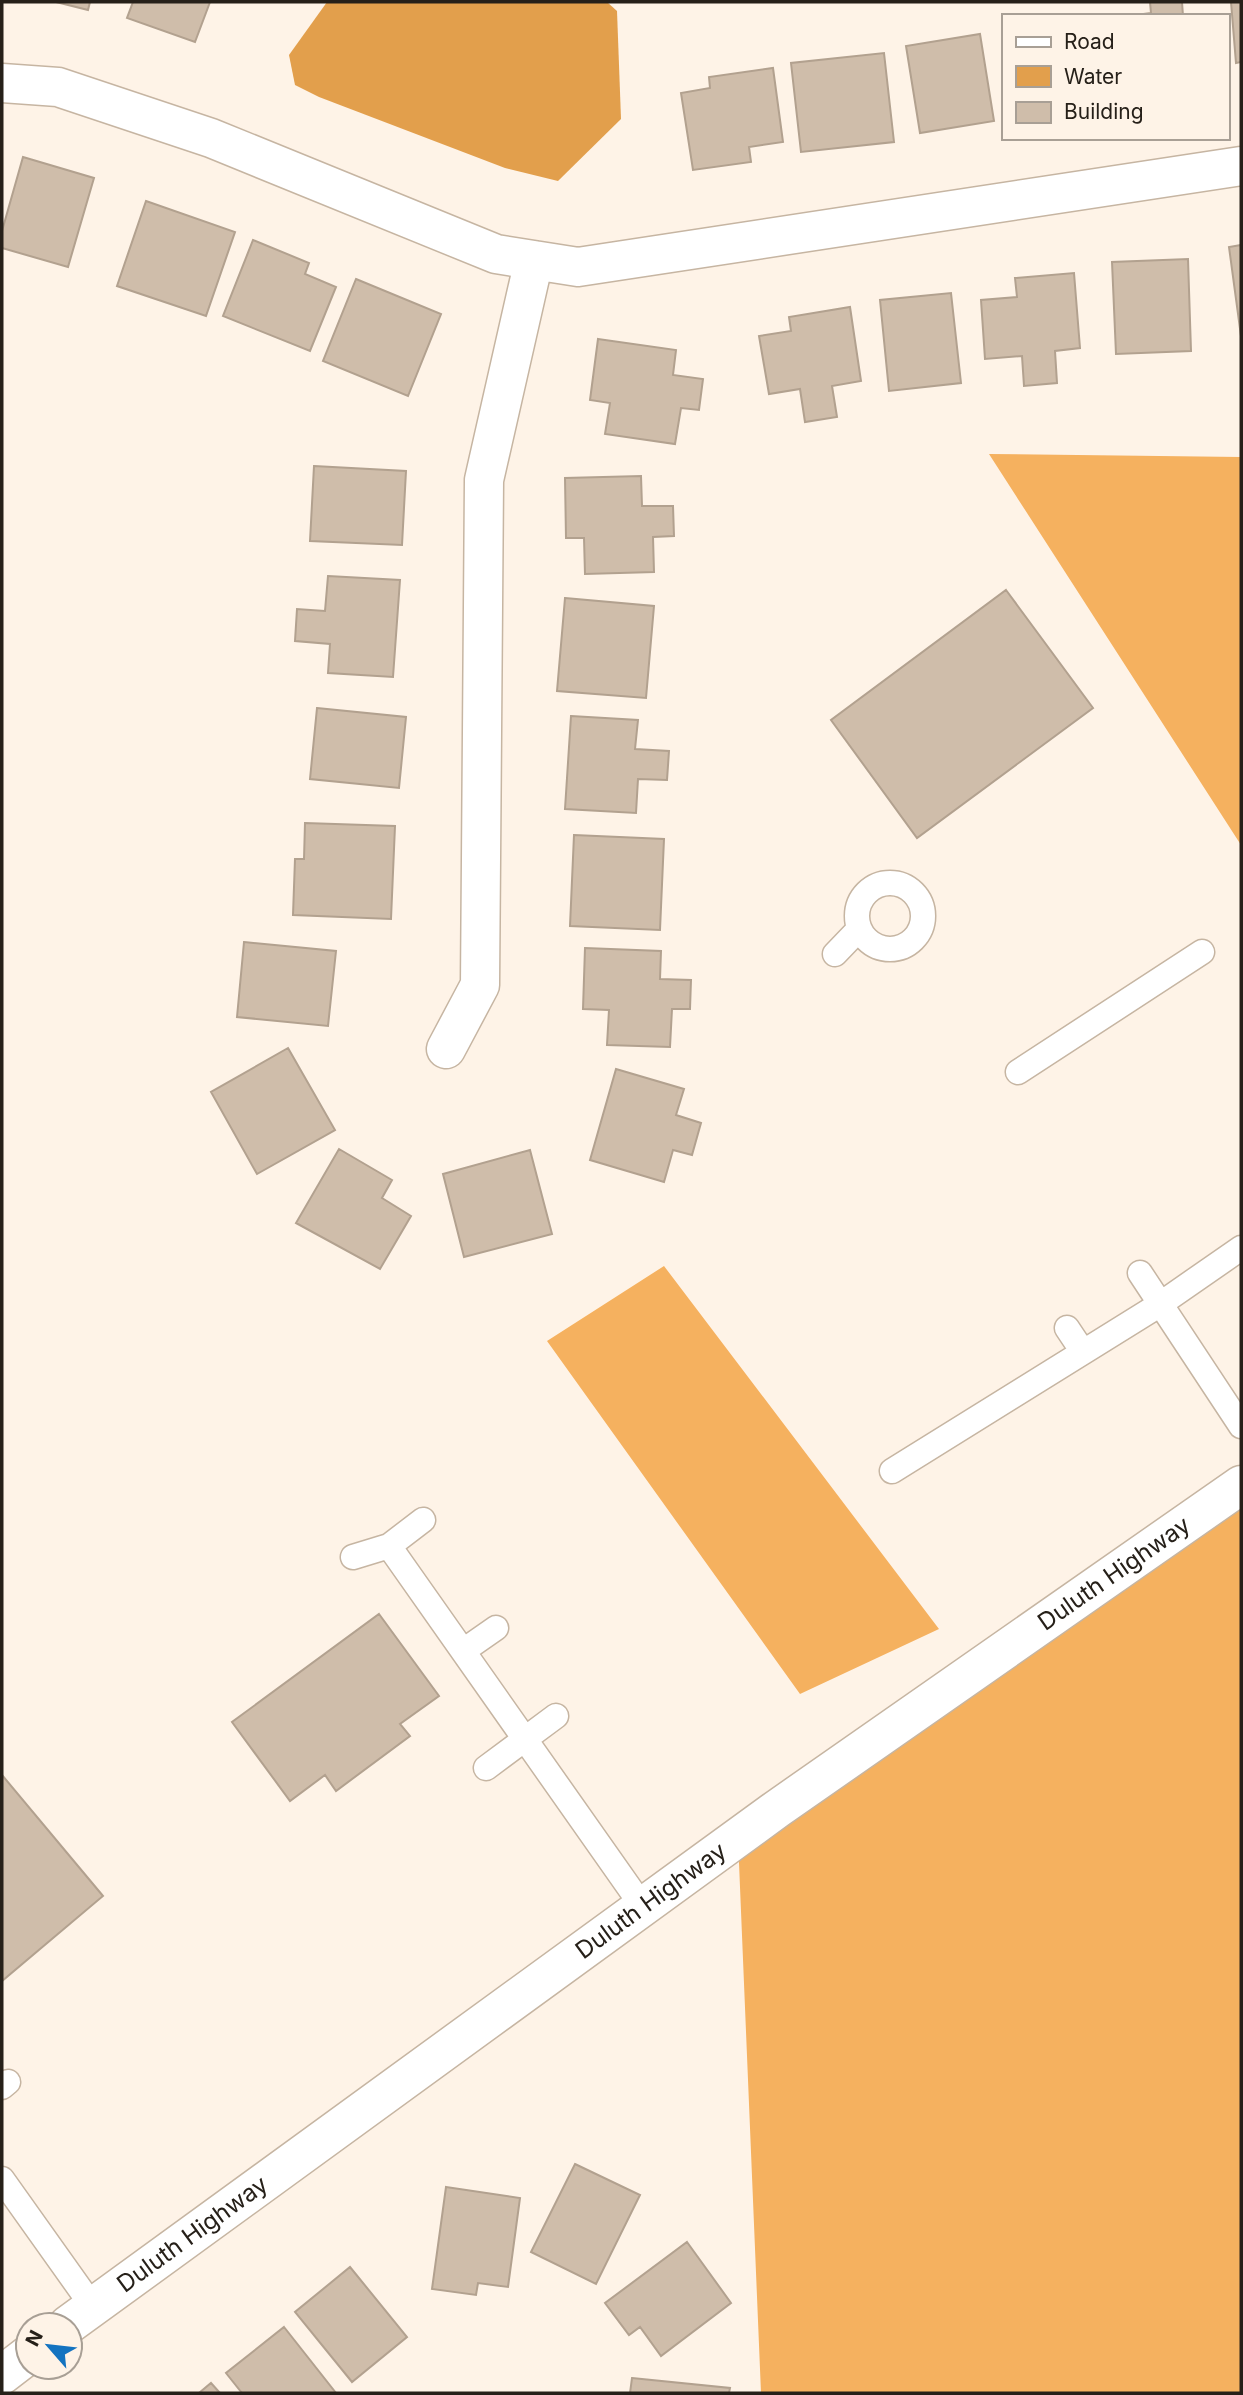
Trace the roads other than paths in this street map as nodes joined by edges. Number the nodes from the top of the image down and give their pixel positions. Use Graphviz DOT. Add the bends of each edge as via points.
graph roads {
  1 [pos="2,83"];
  2 [pos="1241,166"];
  3 [pos="534,260"];
  4 [pos="859,929"];
  5 [pos="1202,952"];
  6 [pos="835,954"];
  7 [pos="446,1049"];
  8 [pos="1018,1072"];
  9 [pos="1241,1248"];
  10 [pos="1140,1273"];
  11 [pos="1159,1305"];
  12 [pos="1067,1328"];
  13 [pos="1083,1352"];
  14 [pos="1241,1426"];
  15 [pos="892,1471"];
  16 [pos="1241,1485"];
  17 [pos="424,1520"];
  18 [pos="389,1546"];
  19 [pos="353,1557"];
  20 [pos="496,1628"];
  21 [pos="463,1651"];
  22 [pos="556,1716"];
  23 [pos="525,1740"];
  24 [pos="485,1768"];
  25 [pos="643,1907"];
  26 [pos="2,2179"];
  27 [pos="77,2311"];
  28 [pos="84,2313"];
  1 -- 3 [label="street" via="71,91 211,138 496,254"];
  2 -- 3 [label="street" via="578,267"];
  3 -- 7 [label="street" via="484,480 480,985"];
  4 -- 4 [label="lane" via="859,903 866,892 890,882 914,892 922,903 927,933 903,947 877,947"];
  4 -- 6 [label="lane"];
  5 -- 8 [label="lane"];
  9 -- 11 [label="lane"];
  10 -- 11 [label="lane"];
  11 -- 13 [label="lane"];
  11 -- 14 [label="lane"];
  12 -- 13 [label="lane"];
  13 -- 15 [label="lane" via="966,1417"];
  16 -- 25 [label="street, Duluth Highway"];
  17 -- 18 [label="lane"];
  18 -- 19 [label="lane"];
  18 -- 21 [label="lane"];
  20 -- 21 [label="lane"];
  21 -- 23 [label="lane"];
  22 -- 23 [label="lane"];
  23 -- 24 [label="lane"];
  23 -- 25 [label="lane"];
  25 -- 28 [label="street, Duluth Highway"];
  26 -- 27 [label="lane"];
}
